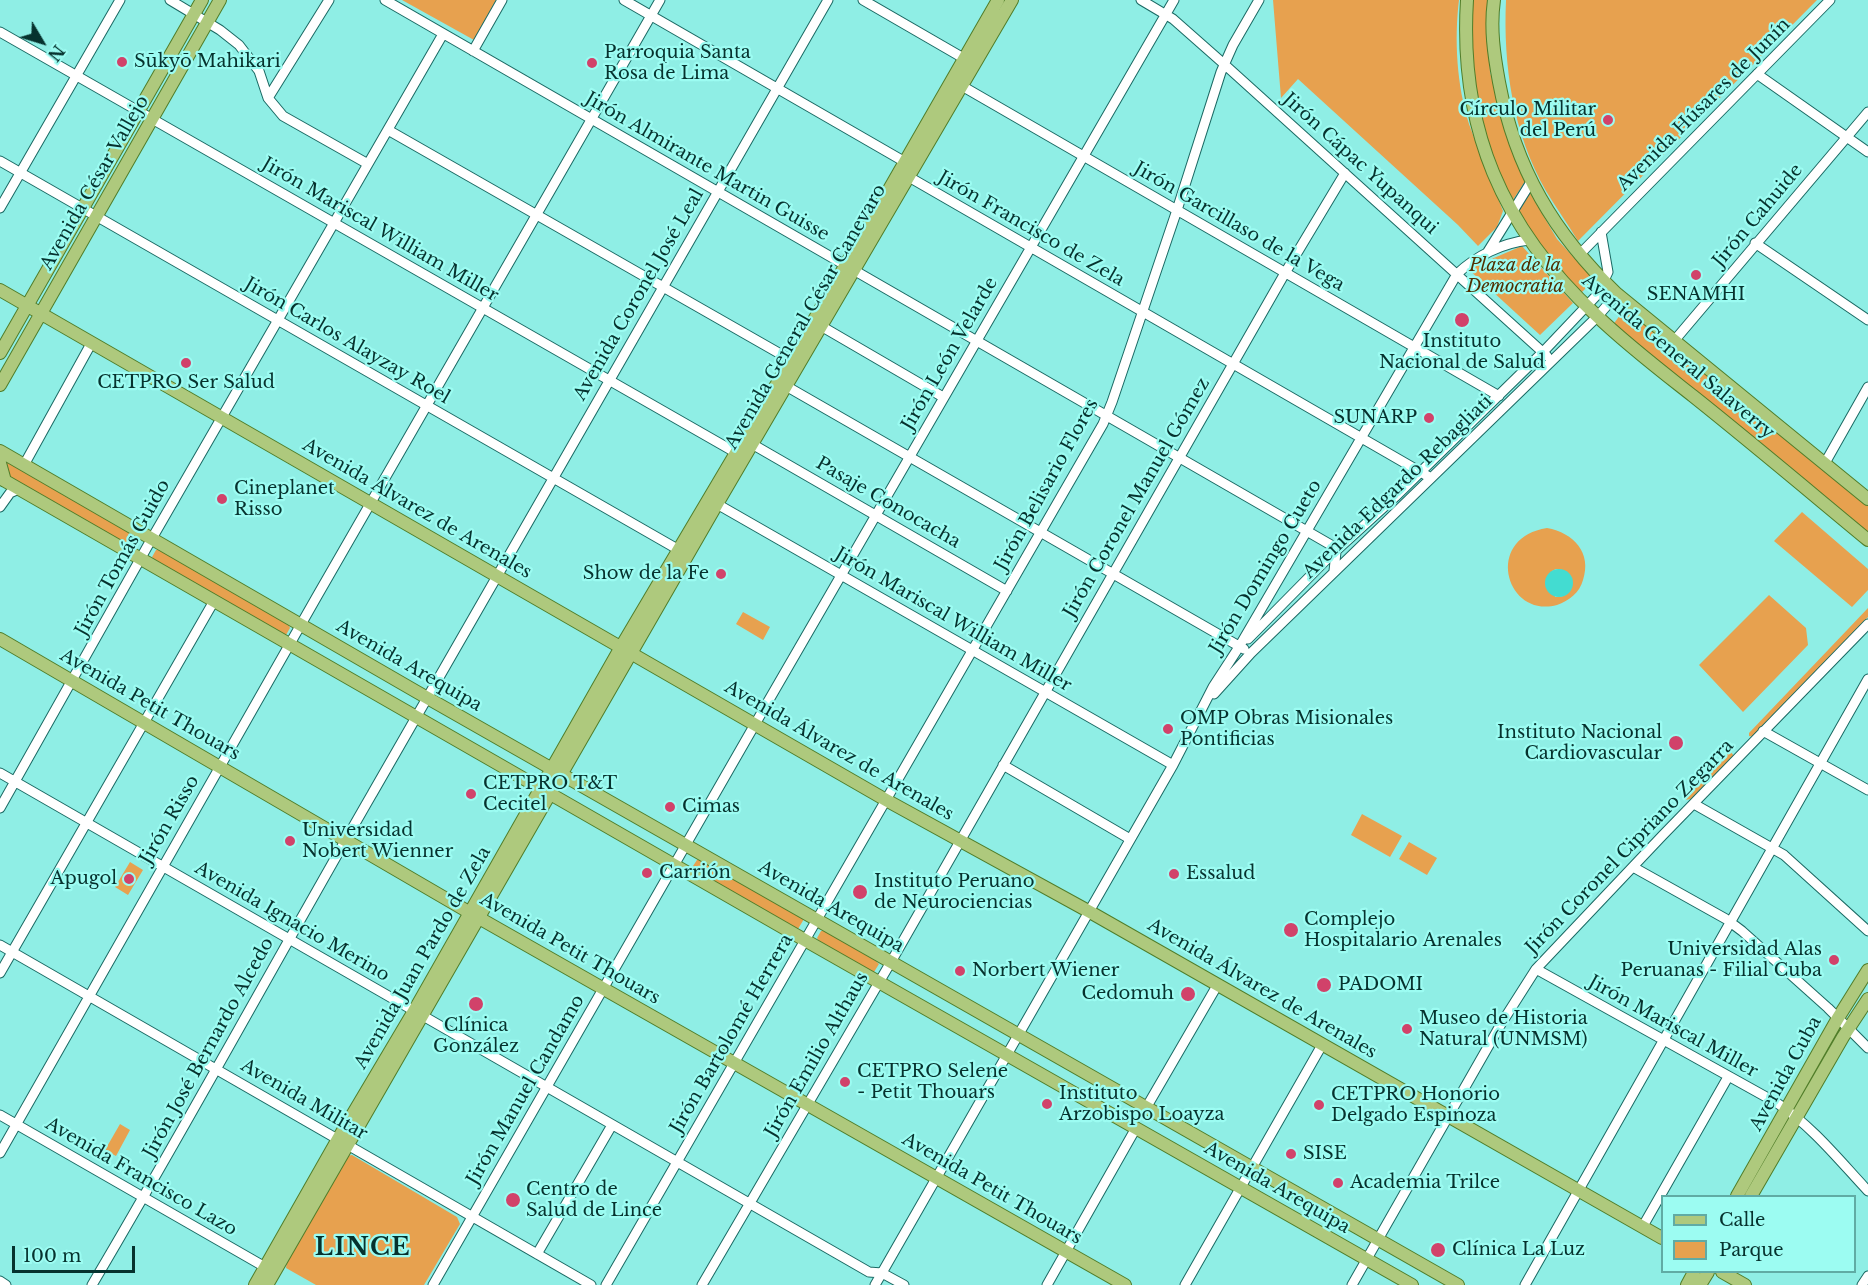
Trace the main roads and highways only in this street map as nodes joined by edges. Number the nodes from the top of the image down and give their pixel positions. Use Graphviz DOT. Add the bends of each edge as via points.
graph roads {
  1 [pos="202,0"];
  2 [pos="220,0"];
  3 [pos="998,0"];
  4 [pos="1012,0"];
  5 [pos="1467,0"];
  6 [pos="1494,0"];
  7 [pos="850,268"];
  8 [pos="0,290"];
  9 [pos="26,305"];
  10 [pos="41,313"];
  11 [pos="0,353"];
  12 [pos="0,385"];
  13 [pos="0,451"];
  14 [pos="740,455"];
  15 [pos="0,463"];
  16 [pos="2,480"];
  17 [pos="1868,499"];
  18 [pos="1868,540"];
  19 [pos="0,639"];
  20 [pos="627,650"];
  21 [pos="557,772"];
  22 [pos="546,792"];
  23 [pos="475,915"];
  24 [pos="1868,970"];
  25 [pos="1868,999"];
  26 [pos="1792,1113"];
  27 [pos="343,1142"];
  28 [pos="1738,1195"];
  29 [pos="1752,1195"];
  30 [pos="1661,1237"];
  31 [pos="1724,1273"];
  32 [pos="255,1285"];
  33 [pos="267,1285"];
  34 [pos="1125,1285"];
  35 [pos="1412,1285"];
  36 [pos="1458,1285"];
  37 [pos="1745,1285"];
  1 -- 9 [label="main road, Avenida César Vallejo"];
  2 -- 10 [label="main road, Avenida César Vallejo"];
  3 -- 7 [label="main road, Avenida General César Canevaro" via="905,162"];
  4 -- 7 [label="main road, Avenida General César Canevaro" via="909,177"];
  5 -- 18 [label="main road, Avenida General Salaverry" via="1466,66 1474,114 1489,163 1511,213 1529,240 1597,317"];
  6 -- 17 [label="main road, Avenida General Salaverry" via="1493,40 1509,128 1531,182 1553,221 1617,294"];
  7 -- 14 [label="main road, Avenida General César Canevaro" via="791,360"];
  7 -- 14 [label="main road, Avenida General César Canevaro" via="752,444"];
  8 -- 9 [label="main road, Avenida Álvarez de Arenales"];
  9 -- 10 [label="main road, Avenida Álvarez de Arenales"];
  9 -- 11 [label="main road, Avenida César Vallejo"];
  10 -- 12 [label="main road, Avenida César Vallejo"];
  10 -- 20 [label="main road, Avenida Álvarez de Arenales"];
  13 -- 21 [label="main road, Avenida Arequipa"];
  14 -- 20 [label="main road, Avenida General César Canevaro" via="717,504"];
  14 -- 20 [label="main road, Avenida General César Canevaro" via="678,550"];
  15 -- 16 [label="main road"];
  16 -- 22 [label="main road, Avenida Arequipa"];
  19 -- 23 [label="main road, Avenida Petit Thouars"];
  20 -- 21 [label="main road, Avenida Juan Pardo de Zela"];
  20 -- 30 [label="main road, Avenida Álvarez de Arenales"];
  21 -- 22 [label="main road, Avenida Juan Pardo de Zela"];
  21 -- 36 [label="main road, Avenida Arequipa"];
  22 -- 23 [label="main road, Avenida Juan Pardo de Zela"];
  22 -- 35 [label="main road, Avenida Arequipa"];
  23 -- 27 [label="main road, Avenida Juan Pardo de Zela"];
  23 -- 34 [label="main road, Avenida Petit Thouars"];
  24 -- 26 [label="main road, Avenida Cuba" via="1838,1018"];
  25 -- 26 [label="main road, Avenida Cuba"];
  26 -- 28 [label="main road, Avenida Cuba"];
  26 -- 29 [label="main road, Avenida Cuba"];
  27 -- 32 [label="main road, Avenida Juan Pardo de Zela"];
  27 -- 33 [label="main road, Avenida Juan Pardo de Zela"];
  31 -- 37 [label="main road"];
}
